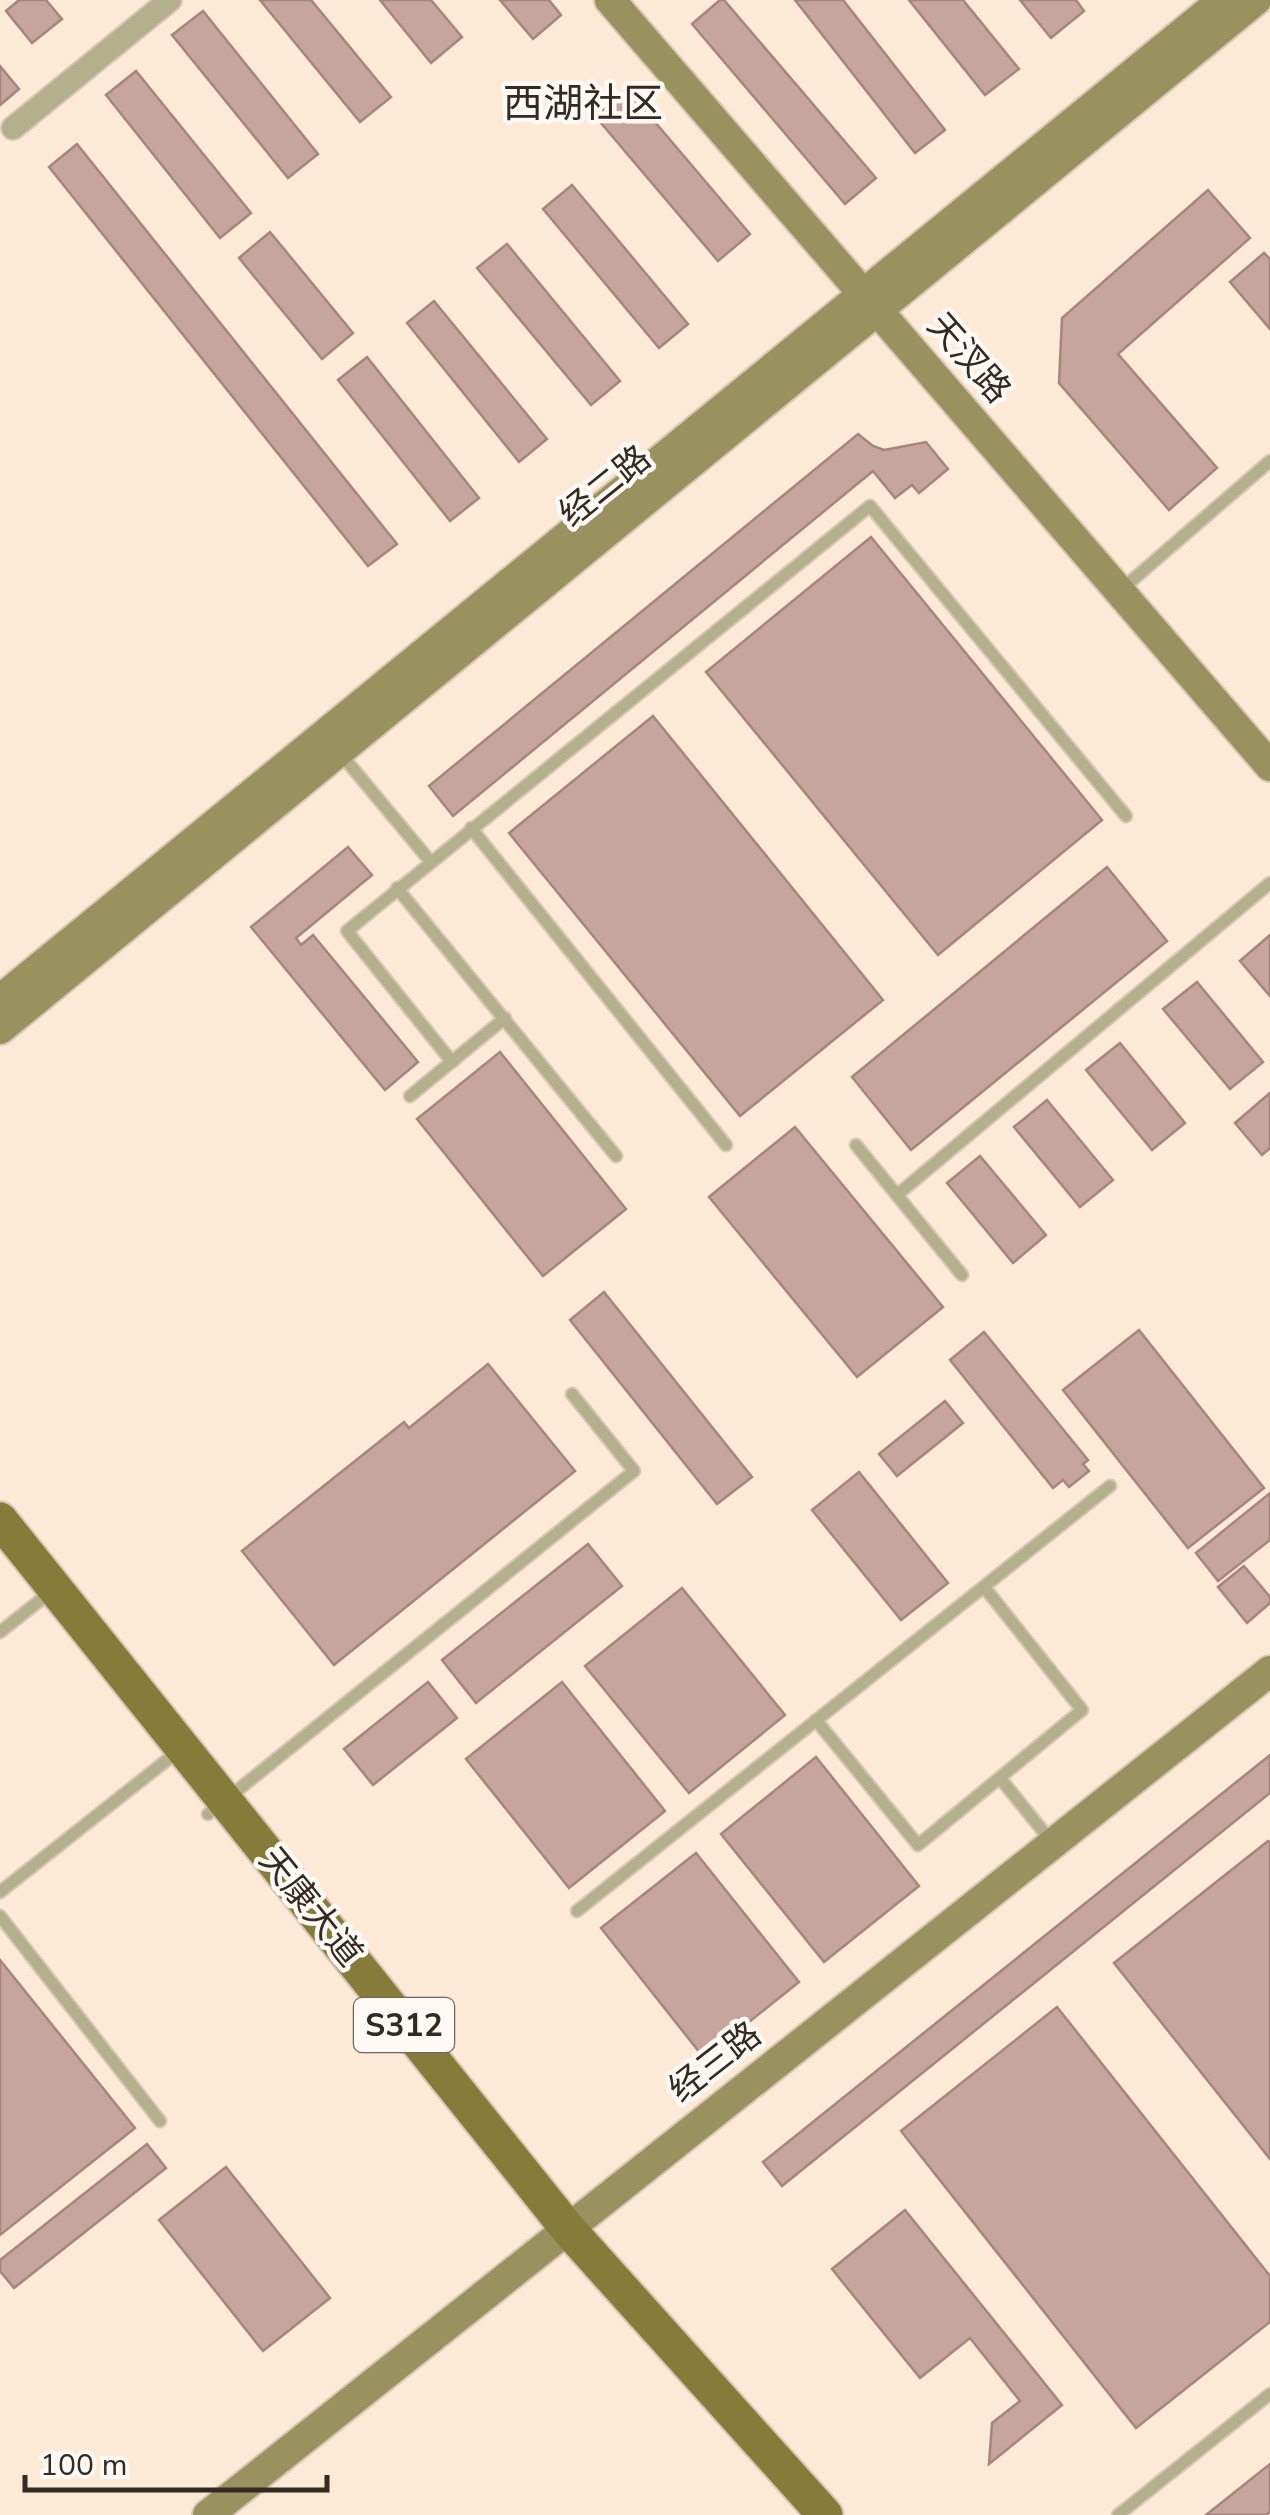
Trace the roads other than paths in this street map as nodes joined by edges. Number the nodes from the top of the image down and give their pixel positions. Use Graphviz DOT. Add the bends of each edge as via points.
graph roads {
  1 [pos="170,0"];
  2 [pos="610,0"];
  3 [pos="1223,0"];
  4 [pos="1256,0"];
  5 [pos="13,128"];
  6 [pos="872,302"];
  7 [pos="1270,462"];
  8 [pos="1120,591"];
  9 [pos="332,744"];
  10 [pos="1270,766"];
  11 [pos="1126,816"];
  12 [pos="471,828"];
  13 [pos="430,861"];
  14 [pos="1270,883"];
  15 [pos="397,888"];
  16 [pos="0,1000"];
  17 [pos="505,1018"];
  18 [pos="0,1028"];
  19 [pos="452,1062"];
  20 [pos="410,1096"];
  21 [pos="726,1145"];
  22 [pos="856,1145"];
  23 [pos="616,1156"];
  24 [pos="897,1194"];
  25 [pos="962,1275"];
  26 [pos="572,1394"];
  27 [pos="1110,1486"];
  28 [pos="0,1520"];
  29 [pos="0,1556"];
  30 [pos="986,1588"];
  31 [pos="46,1596"];
  32 [pos="0,1632"];
  33 [pos="1270,1670"];
  34 [pos="816,1720"];
  35 [pos="175,1754"];
  36 [pos="1000,1778"];
  37 [pos="217,1807"];
  38 [pos="1052,1843"];
  39 [pos="0,1892"];
  40 [pos="576,1911"];
  41 [pos="0,1916"];
  42 [pos="160,2121"];
  43 [pos="559,2236"];
  44 [pos="1270,2394"];
  45 [pos="208,2515"];
  46 [pos="796,2515"];
  47 [pos="825,2515"];
  48 [pos="1118,2515"];
  1 -- 5 [label="street"];
  2 -- 6 [label="street, 天汊路"];
  3 -- 6 [label="street, 经二路"];
  4 -- 6 [label="street, 经二路"];
  6 -- 8 [label="street, 天汊路"];
  6 -- 9 [label="street, 经二路"];
  7 -- 8 [label="lane"];
  8 -- 10 [label="street, 天汊路"];
  9 -- 13 [label="lane"];
  9 -- 16 [label="street, 经二路"];
  9 -- 18 [label="street, 经二路"];
  11 -- 12 [label="lane" via="870,506"];
  12 -- 13 [label="lane"];
  12 -- 21 [label="lane"];
  13 -- 15 [label="lane"];
  14 -- 24 [label="lane"];
  15 -- 17 [label="lane"];
  15 -- 19 [label="lane" via="347,930"];
  17 -- 19 [label="lane"];
  17 -- 23 [label="lane"];
  19 -- 20 [label="lane"];
  22 -- 24 [label="lane"];
  24 -- 25 [label="lane"];
  26 -- 37 [label="lane" via="634,1471"];
  27 -- 30 [label="lane"];
  28 -- 31 [label="main road, 天康大道 / S312"];
  29 -- 31 [label="main road, 天康大道 / S312"];
  30 -- 34 [label="lane"];
  30 -- 36 [label="lane" via="1082,1710"];
  31 -- 32 [label="lane"];
  31 -- 35 [label="main road, 天康大道 / S312"];
  33 -- 38 [label="street, 经三路"];
  34 -- 36 [label="lane" via="918,1846"];
  34 -- 40 [label="lane"];
  35 -- 37 [label="main road, 天康大道 / S312"];
  35 -- 39 [label="lane"];
  36 -- 38 [label="lane"];
  37 -- 43 [label="main road, 天康大道 / S312"];
  38 -- 43 [label="street, 经三路"];
  41 -- 42 [label="lane"];
  43 -- 45 [label="street, 经三路"];
  43 -- 46 [label="main road, 天康大道 / S312"];
  43 -- 47 [label="main road, 天康大道 / S312"];
  44 -- 48 [label="lane"];
}
